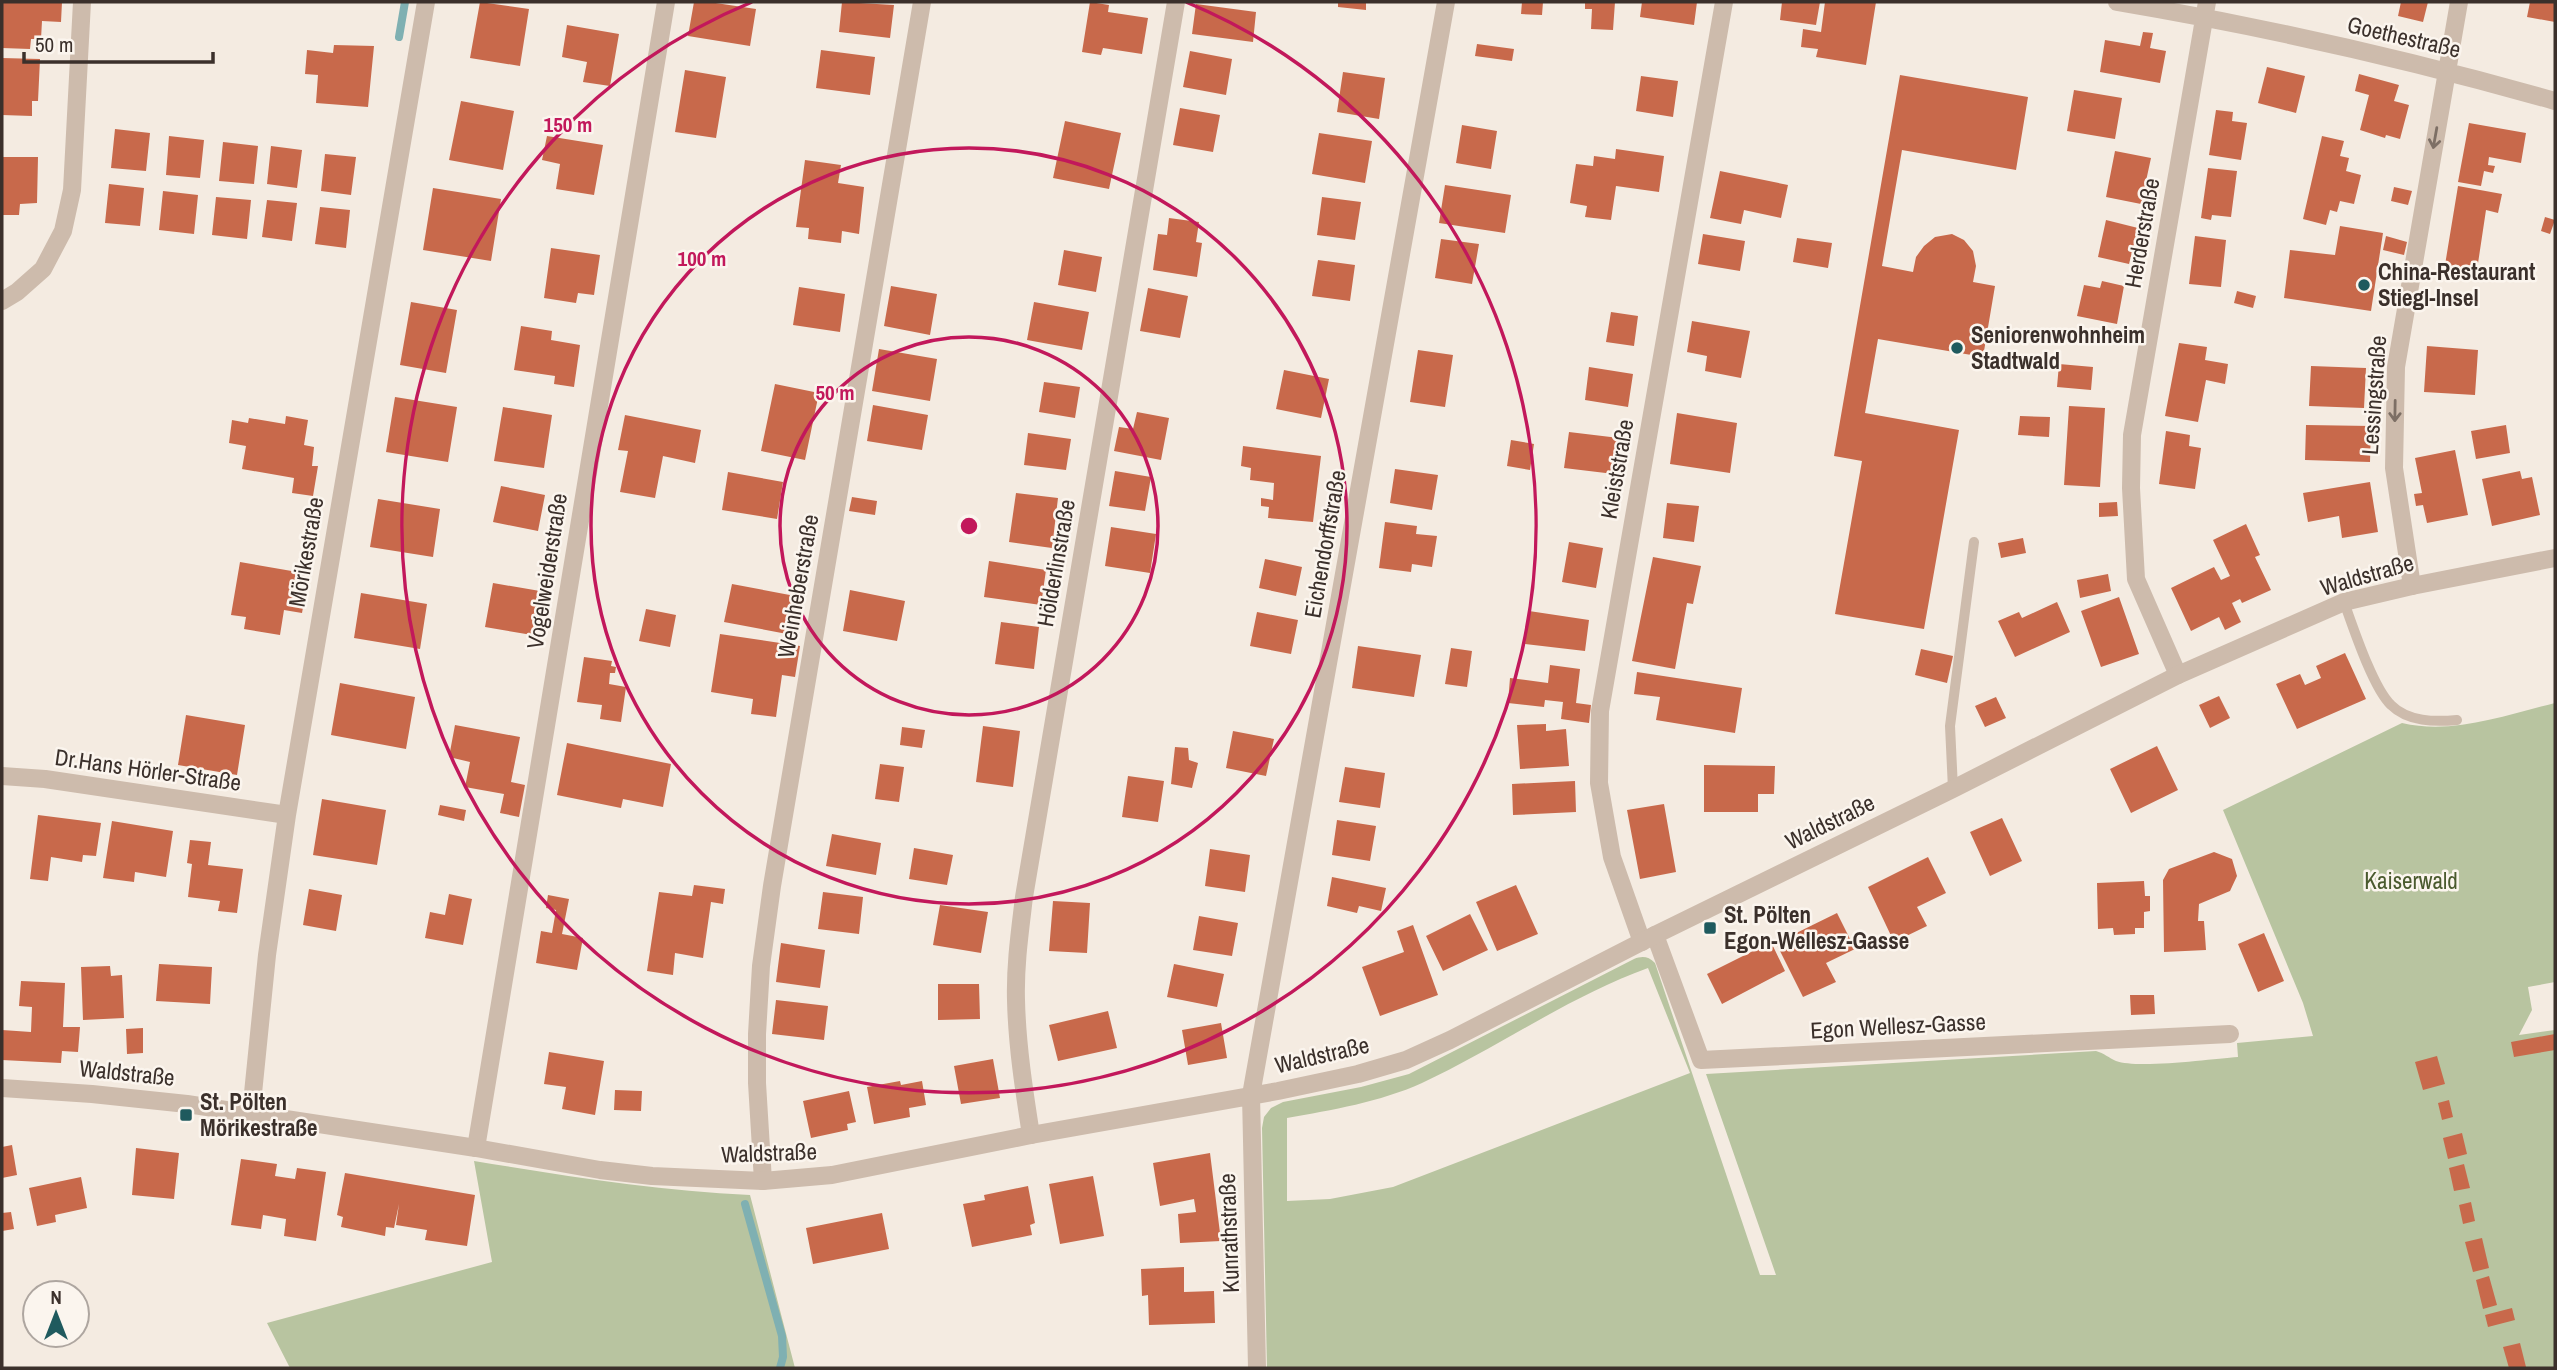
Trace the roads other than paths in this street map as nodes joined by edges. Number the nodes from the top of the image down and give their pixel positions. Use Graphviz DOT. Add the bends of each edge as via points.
graph roads {
  1 [pos="82,2"];
  2 [pos="426,2"];
  3 [pos="666,2"];
  4 [pos="922,2"];
  5 [pos="1176,2"];
  6 [pos="1446,2"];
  7 [pos="1724,2"];
  8 [pos="2117,2"];
  9 [pos="2459,2"];
  10 [pos="2206,9"];
  11 [pos="2446,70"];
  12 [pos="2555,101"];
  13 [pos="2,301"];
  14 [pos="1974,542"];
  15 [pos="2555,558"];
  16 [pos="2412,586"];
  17 [pos="2344,602"];
  18 [pos="2178,676"];
  19 [pos="2458,720"];
  20 [pos="2,776"];
  21 [pos="1953,789"];
  22 [pos="287,816"];
  23 [pos="1649,939"];
  24 [pos="2230,1034"];
  25 [pos="2,1088"];
  26 [pos="1251,1096"];
  27 [pos="251,1113"];
  28 [pos="1031,1135"];
  29 [pos="475,1149"];
  30 [pos="763,1181"];
  31 [pos="1257,1368"];
  1 -- 13 [label="street" via="72,190 63,231 43,269"];
  2 -- 22 [label="street, Mörikestraße"];
  3 -- 29 [label="street, Vogelweiderstraße"];
  4 -- 30 [label="street, Weinheberstraße" via="761,966 757,1083"];
  5 -- 28 [label="street, Hölderlinstraße" via="1024,897 1016,998"];
  6 -- 26 [label="street, Eichendorffstraße"];
  7 -- 23 [label="street, Kleiststraße" via="1600,711 1599,783 1609,844"];
  8 -- 10 [label="street, Goethestraße"];
  9 -- 11 [label="street, Lessingstraße"];
  10 -- 11 [label="street, Goethestraße"];
  10 -- 18 [label="street, Herderstraße" via="2132,435 2137,579"];
  11 -- 12 [label="street, Goethestraße"];
  11 -- 16 [label="street, Lessingstraße, one-way" via="2396,367 2394,468"];
  14 -- 21 [label="lane" via="1950,726"];
  15 -- 16 [label="street, Waldstraße"];
  16 -- 17 [label="street, Waldstraße"];
  17 -- 18 [label="street, Waldstraße"];
  17 -- 19 [label="lane" via="2371,672 2390,705 2432,722"];
  18 -- 21 [label="street, Waldstraße"];
  20 -- 22 [label="street, Dr.Hans Hörler-Straße"];
  21 -- 23 [label="street, Waldstraße"];
  22 -- 27 [label="street, Mörikestraße"];
  23 -- 24 [label="street, Egon Wellesz-Gasse" via="1702,1060"];
  23 -- 26 [label="street, Waldstraße" via="1405,1060"];
  25 -- 27 [label="street, Waldstraße"];
  26 -- 28 [label="street, Waldstraße"];
  26 -- 31 [label="street, Kunrathstraße"];
  27 -- 29 [label="street, Waldstraße"];
  28 -- 30 [label="street, Waldstraße" via="832,1175"];
  29 -- 30 [label="street, Waldstraße" via="652,1176"];
}
